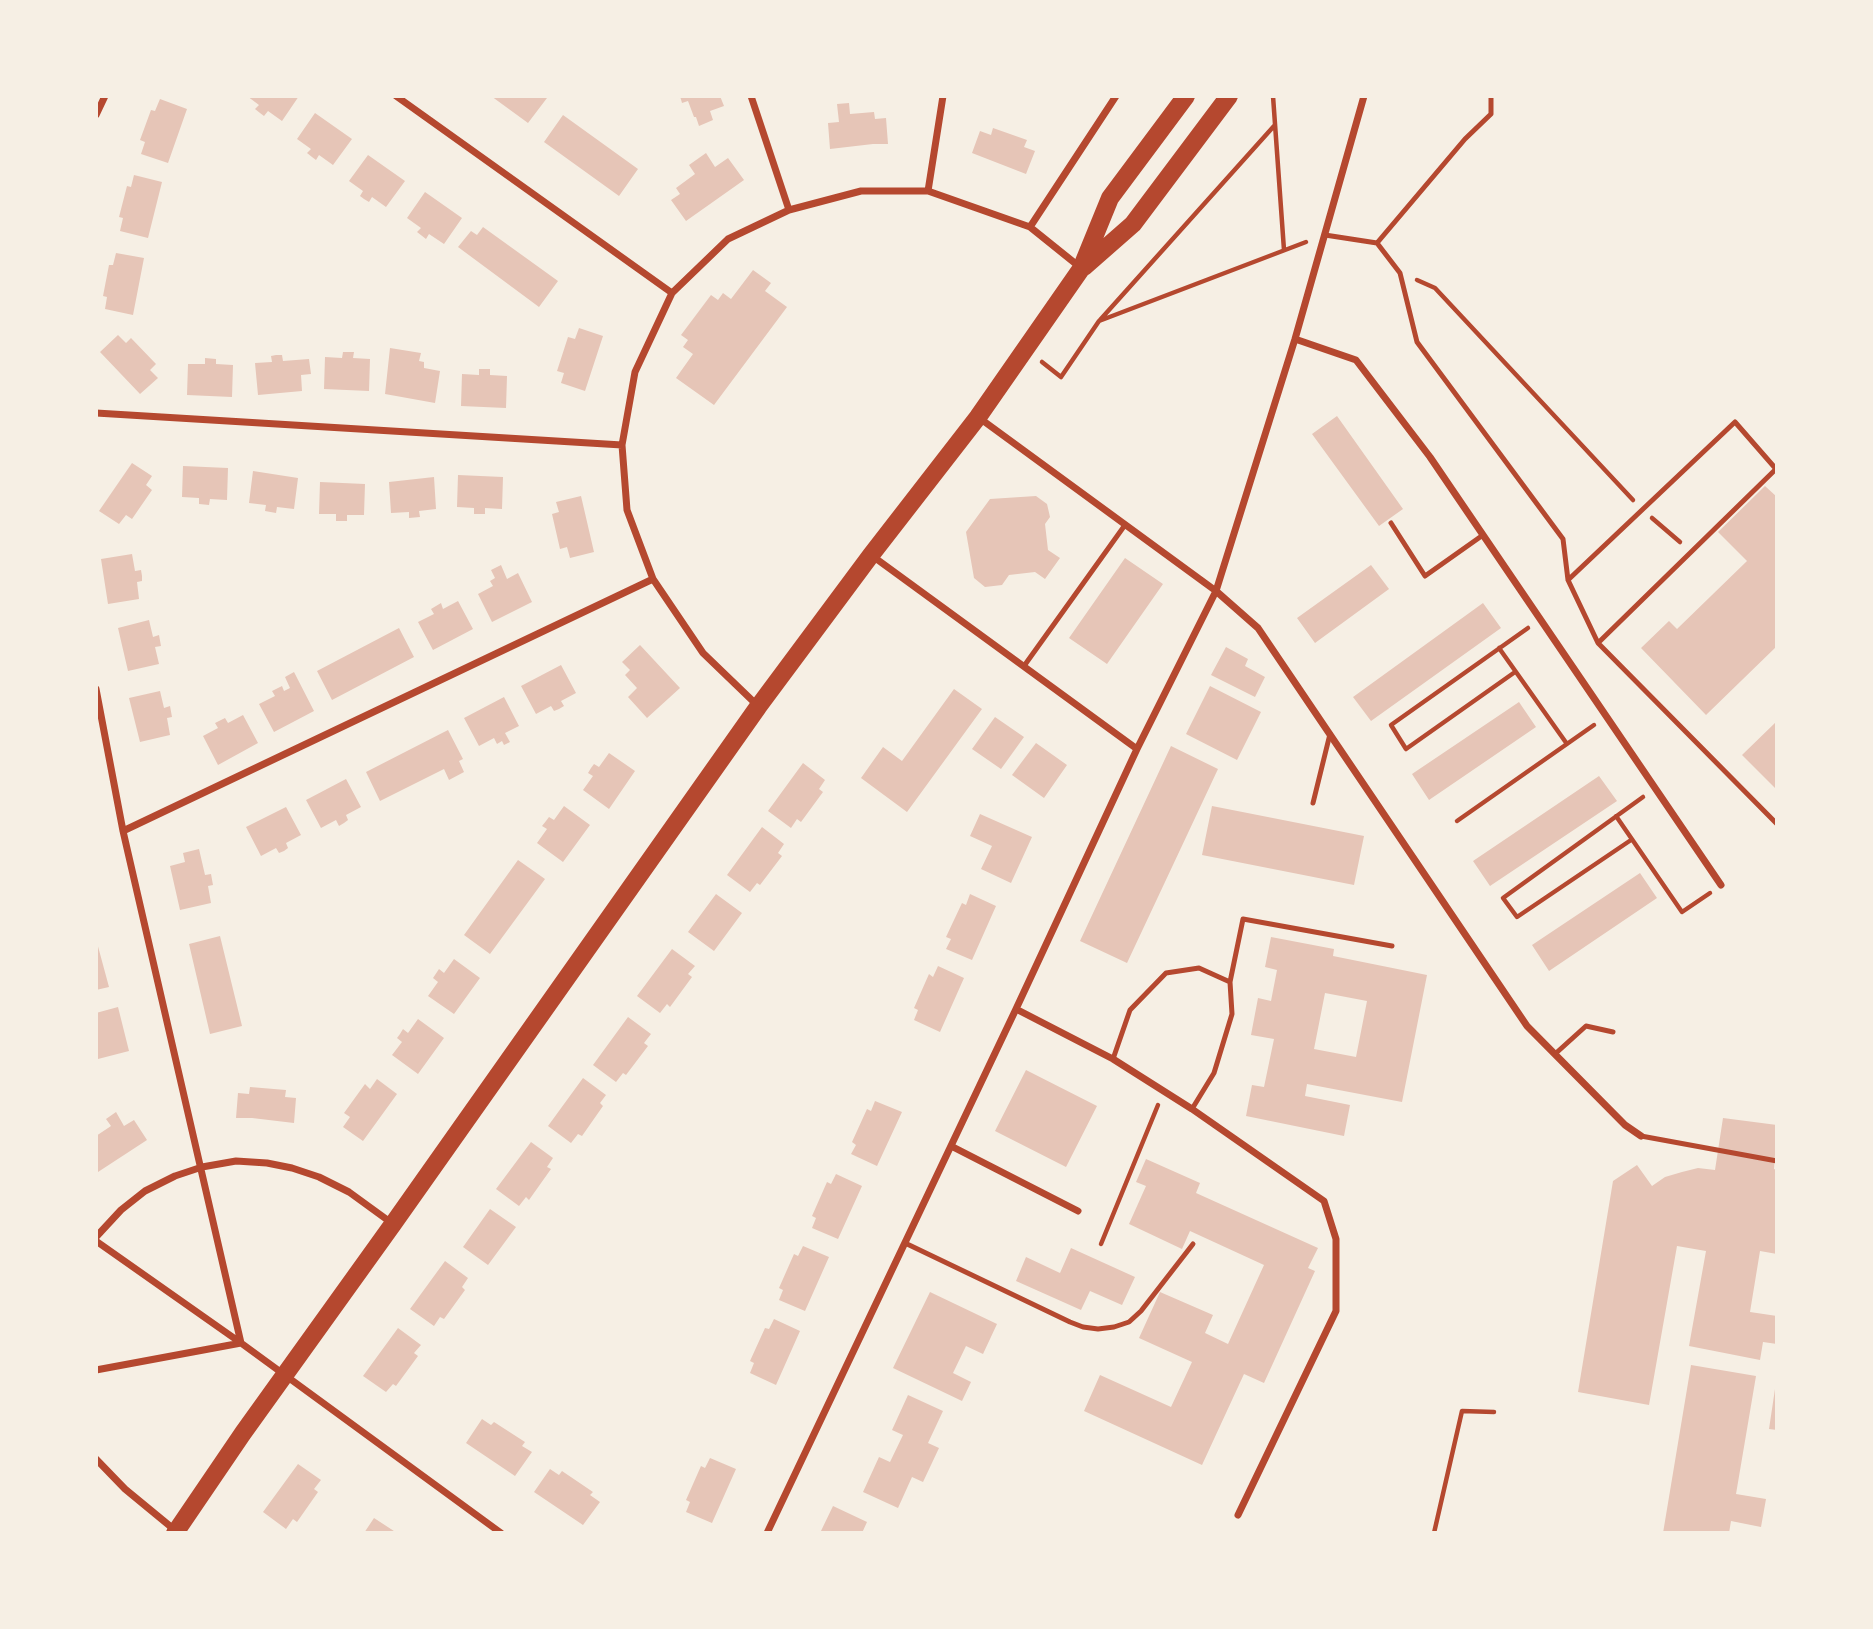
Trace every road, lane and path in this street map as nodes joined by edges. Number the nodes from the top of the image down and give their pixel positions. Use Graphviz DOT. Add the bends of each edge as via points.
graph roads {
  1 [pos="105,96"];
  2 [pos="396,96"];
  3 [pos="751,96"];
  4 [pos="943,96"];
  5 [pos="1116,96"];
  6 [pos="1186,96"];
  7 [pos="1229,96"];
  8 [pos="1273,96"];
  9 [pos="1364,96"];
  10 [pos="1491,96"];
  11 [pos="96,115"];
  12 [pos="1274,126"];
  13 [pos="929,191"];
  14 [pos="789,210"];
  15 [pos="1030,226"];
  16 [pos="1325,234"];
  17 [pos="1377,243"];
  18 [pos="1284,250"];
  19 [pos="1082,269"];
  20 [pos="1400,273"];
  21 [pos="672,293"];
  22 [pos="1099,321"];
  23 [pos="1295,340"];
  24 [pos="1024,350"];
  25 [pos="96,412"];
  26 [pos="978,417"];
  27 [pos="622,445"];
  28 [pos="1777,469"];
  29 [pos="1642,510"];
  30 [pos="1391,523"];
  31 [pos="1125,525"];
  32 [pos="1483,535"];
  33 [pos="1692,552"];
  34 [pos="871,555"];
  35 [pos="653,579"];
  36 [pos="1568,580"];
  37 [pos="1216,591"];
  38 [pos="1540,619"];
  39 [pos="1598,643"];
  40 [pos="1499,648"];
  41 [pos="1024,666"];
  42 [pos="1515,672"];
  43 [pos="96,689"];
  44 [pos="758,707"];
  45 [pos="1607,717"];
  46 [pos="1330,734"];
  47 [pos="1567,744"];
  48 [pos="1137,748"];
  49 [pos="1655,788"];
  50 [pos="1313,803"];
  51 [pos="1616,816"];
  52 [pos="1457,821"];
  53 [pos="1777,824"];
  54 [pos="123,831"];
  55 [pos="1631,840"];
  56 [pos="1721,885"];
  57 [pos="1392,946"];
  58 [pos="1230,982"];
  59 [pos="1016,1009"];
  60 [pos="1613,1032"];
  61 [pos="1555,1054"];
  62 [pos="1113,1059"];
  63 [pos="1164,1091"];
  64 [pos="1192,1109"];
  65 [pos="1641,1136"];
  66 [pos="951,1146"];
  67 [pos="1777,1161"];
  68 [pos="202,1167"];
  69 [pos="1078,1211"];
  70 [pos="393,1224"];
  71 [pos="96,1239"];
  72 [pos="905,1243"];
  73 [pos="1101,1244"];
  74 [pos="1194,1244"];
  75 [pos="241,1343"];
  76 [pos="96,1370"];
  77 [pos="284,1376"];
  78 [pos="1494,1412"];
  79 [pos="96,1459"];
  80 [pos="1238,1515"];
  81 [pos="175,1532"];
  82 [pos="501,1533"];
  83 [pos="767,1533"];
  84 [pos="1434,1533"];
  1 -- 11 [label="street"];
  2 -- 21 [label="street"];
  3 -- 14 [label="street"];
  4 -- 13 [label="street"];
  5 -- 15 [label="street"];
  6 -- 19 [label="main road" via="1110,198"];
  7 -- 19 [label="main road" via="1133,224"];
  8 -- 12 [label="path"];
  9 -- 16 [label="street"];
  10 -- 17 [label="lane" via="1491,114"];
  12 -- 18 [label="path"];
  12 -- 22 [label="path"];
  13 -- 14 [label="street" via="861,191"];
  13 -- 15 [label="street"];
  14 -- 21 [label="street" via="729,239"];
  15 -- 19 [label="street"];
  16 -- 17 [label="lane"];
  16 -- 18 [label="path"];
  16 -- 23 [label="street"];
  17 -- 20 [label="lane"];
  18 -- 22 [label="path"];
  19 -- 24 [label="main road"];
  20 -- 29 [label="path" via="1435,288"];
  20 -- 36 [label="lane" via="1417,342 1563,539"];
  21 -- 27 [label="street" via="635,372"];
  22 -- 24 [label="path" via="1061,377"];
  23 -- 32 [label="street" via="1356,360"];
  23 -- 37 [label="street"];
  24 -- 26 [label="main road"];
  25 -- 27 [label="street"];
  26 -- 31 [label="street"];
  26 -- 34 [label="main road"];
  27 -- 35 [label="street" via="627,510"];
  28 -- 29 [label="lane" via="1735,422"];
  28 -- 33 [label="lane"];
  29 -- 33 [label="path"];
  29 -- 36 [label="lane"];
  30 -- 32 [label="lane" via="1425,576"];
  31 -- 37 [label="street"];
  31 -- 41 [label="lane"];
  32 -- 38 [label="street"];
  33 -- 39 [label="lane"];
  34 -- 41 [label="street"];
  34 -- 44 [label="main road"];
  35 -- 44 [label="street" via="702,653"];
  35 -- 54 [label="street"];
  36 -- 39 [label="lane"];
  37 -- 46 [label="street" via="1258,628"];
  37 -- 48 [label="street"];
  38 -- 40 [label="path"];
  38 -- 45 [label="street"];
  39 -- 53 [label="lane"];
  40 -- 42 [label="path"];
  40 -- 42 [label="path" via="1391,725 1406,749"];
  41 -- 48 [label="street"];
  42 -- 47 [label="path"];
  43 -- 54 [label="street"];
  44 -- 70 [label="main road"];
  45 -- 47 [label="path"];
  45 -- 49 [label="street"];
  46 -- 50 [label="lane"];
  46 -- 61 [label="street" via="1527,1026"];
  47 -- 52 [label="path"];
  48 -- 59 [label="street"];
  49 -- 51 [label="path"];
  49 -- 56 [label="street"];
  51 -- 55 [label="path"];
  51 -- 55 [label="path" via="1503,898 1517,917"];
  54 -- 68 [label="street"];
  55 -- 56 [label="path" via="1682,912"];
  57 -- 58 [label="lane" via="1243,919"];
  58 -- 62 [label="lane" via="1199,968 1166,973 1130,1010"];
  58 -- 64 [label="lane" via="1232,1014 1214,1073"];
  59 -- 62 [label="street"];
  59 -- 66 [label="street"];
  60 -- 61 [label="lane" via="1586,1027"];
  61 -- 65 [label="street"];
  62 -- 63 [label="street"];
  63 -- 64 [label="street"];
  63 -- 73 [label="path"];
  64 -- 80 [label="street" via="1324,1201 1336,1239 1336,1311"];
  65 -- 67 [label="lane"];
  66 -- 69 [label="street"];
  66 -- 72 [label="street"];
  68 -- 70 [label="street" via="236,1161 292,1168 349,1192"];
  68 -- 71 [label="street" via="145,1191"];
  68 -- 75 [label="street"];
  70 -- 77 [label="main road"];
  71 -- 75 [label="street"];
  72 -- 74 [label="lane" via="1070,1322 1098,1329 1122,1325 1135,1317"];
  72 -- 83 [label="street"];
  75 -- 76 [label="street"];
  75 -- 77 [label="street"];
  77 -- 81 [label="main road"];
  77 -- 82 [label="street"];
  78 -- 84 [label="path" via="1461,1411"];
  79 -- 81 [label="street"];
}
